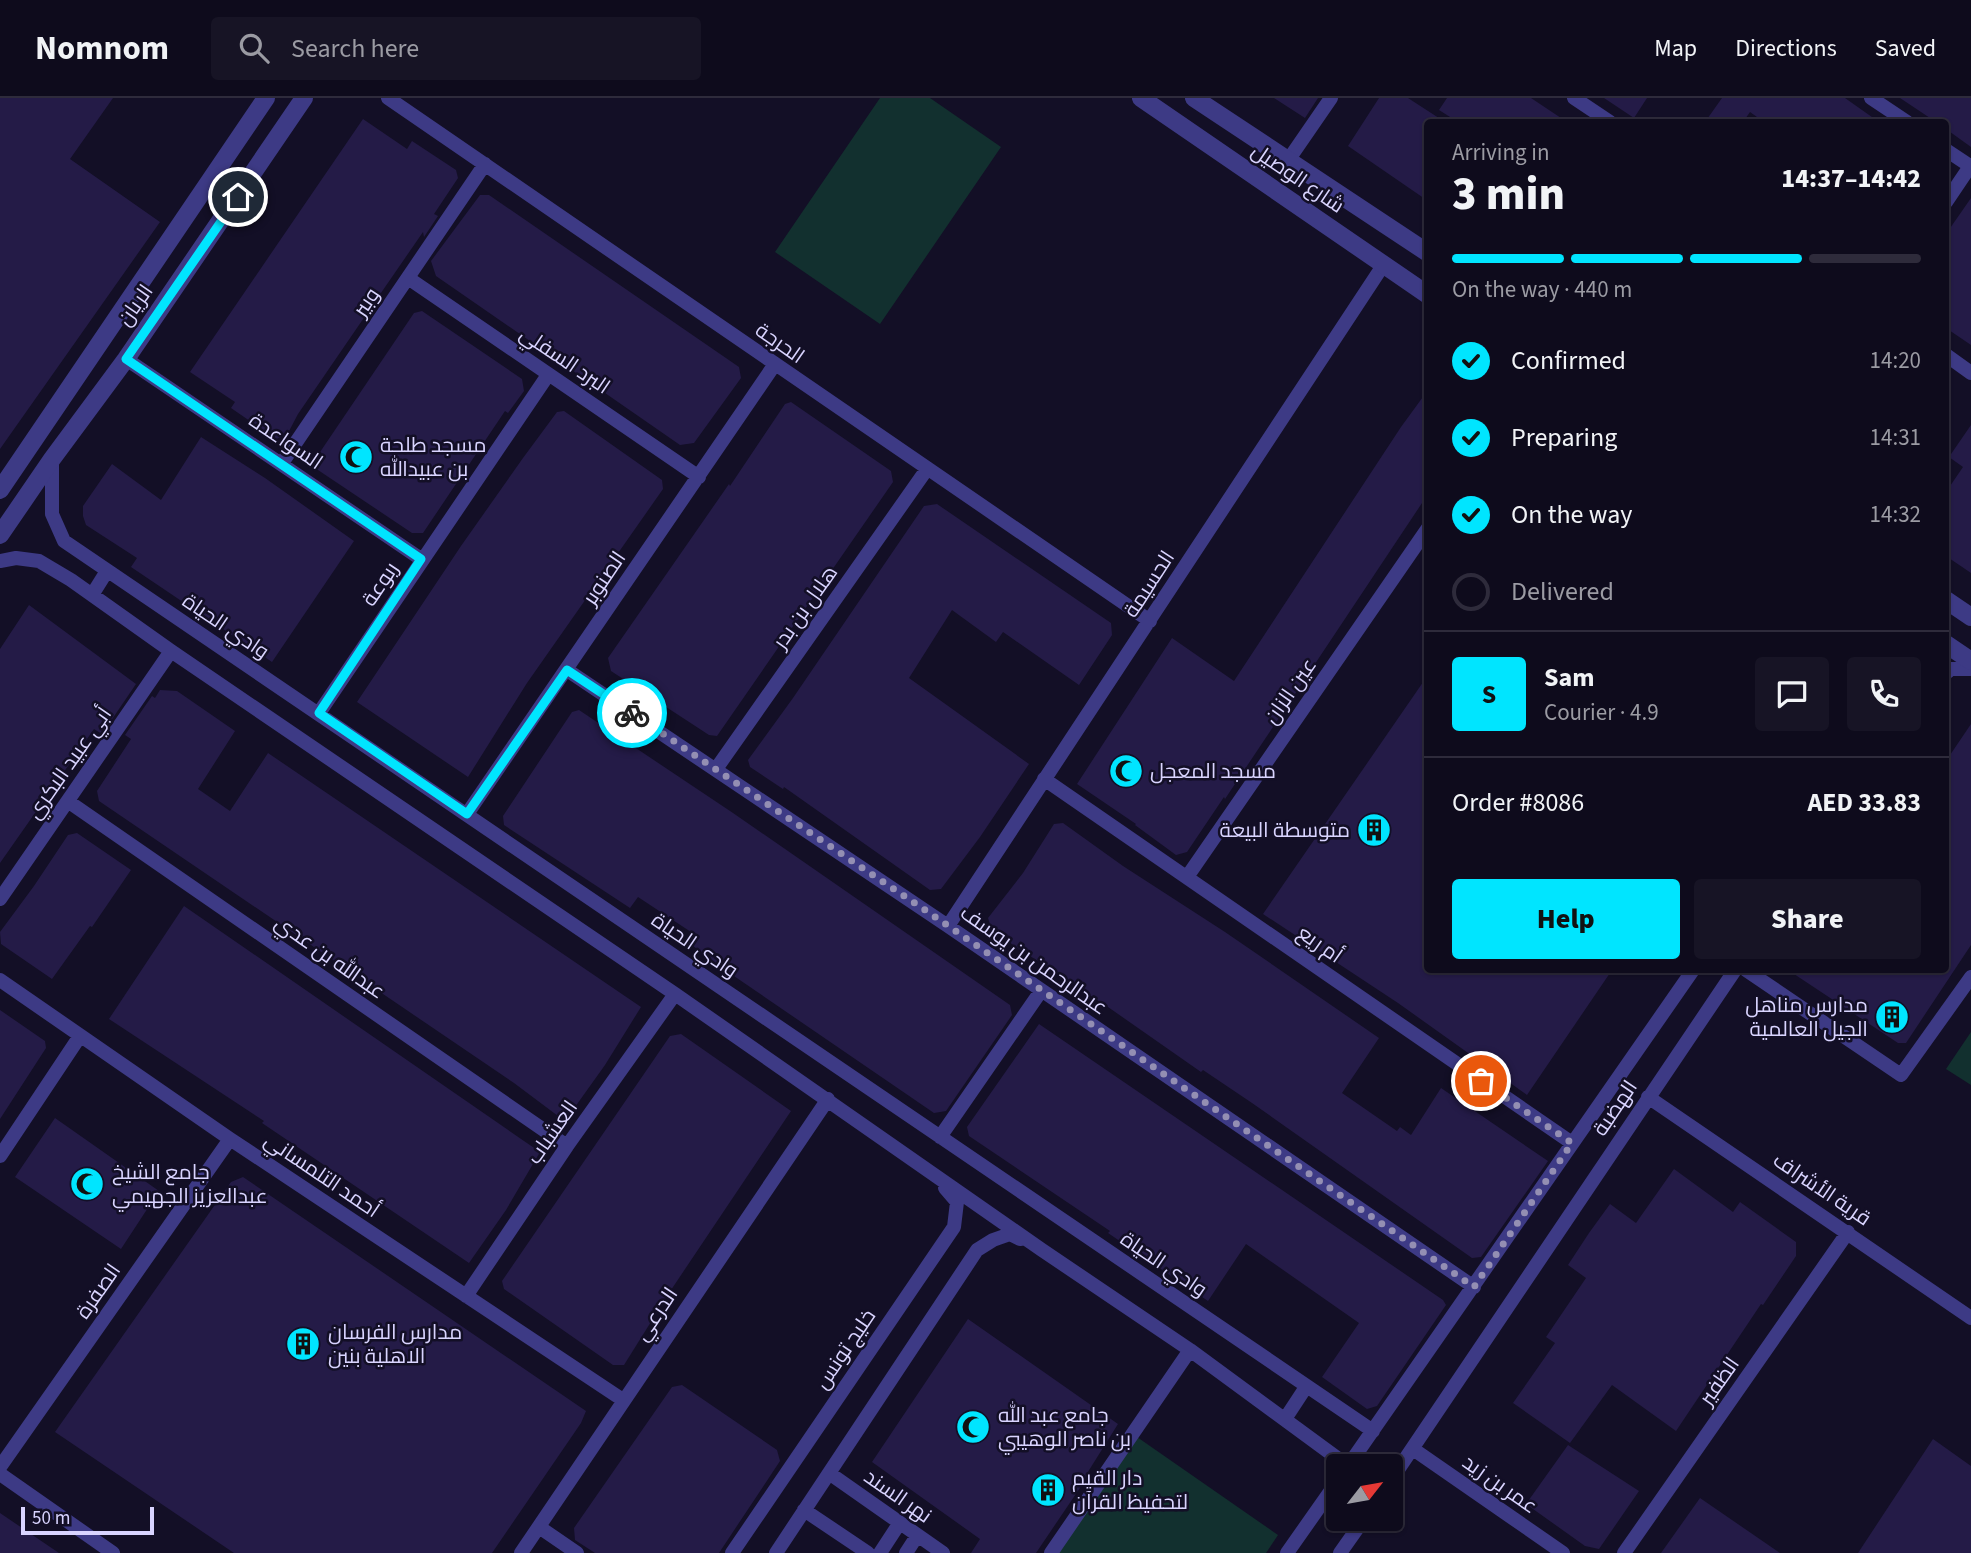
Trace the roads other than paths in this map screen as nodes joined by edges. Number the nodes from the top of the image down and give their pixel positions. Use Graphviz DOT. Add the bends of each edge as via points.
graph roads {
  1 [pos="266,98"];
  2 [pos="304,98"];
  3 [pos="388,98"];
  4 [pos="1141,98"];
  5 [pos="1194,98"];
  6 [pos="1331,98"];
  7 [pos="1574,98"];
  8 [pos="1871,98"];
  9 [pos="1606,119"];
  10 [pos="1902,119"];
  11 [pos="1949,152"];
  12 [pos="1289,159"];
  13 [pos="485,164"];
  14 [pos="1971,166"];
  15 [pos="212,177"];
  16 [pos="238,197"];
  17 [pos="1949,198"];
  18 [pos="1424,250"];
  19 [pos="1384,264"];
  20 [pos="408,278"];
  21 [pos="1424,292"];
  22 [pos="1949,357"];
  23 [pos="126,359"];
  24 [pos="775,364"];
  25 [pos="1971,373"];
  26 [pos="548,375"];
  27 [pos="52,459"];
  28 [pos="282,463"];
  29 [pos="927,469"];
  30 [pos="699,477"];
  31 [pos="0,490"];
  32 [pos="0,535"];
  33 [pos="1424,544"];
  34 [pos="421,559"];
  35 [pos="0,561"];
  36 [pos="107,571"];
  37 [pos="92,595"];
  38 [pos="1949,602"];
  39 [pos="1971,617"];
  40 [pos="1150,621"];
  41 [pos="1949,646"];
  42 [pos="171,651"];
  43 [pos="1971,661"];
  44 [pos="1971,669"];
  45 [pos="567,670"];
  46 [pos="1949,671"];
  47 [pos="319,713"];
  48 [pos="716,769"];
  49 [pos="1044,779"];
  50 [pos="69,802"];
  51 [pos="467,814"];
  52 [pos="1187,877"];
  53 [pos="0,899"];
  54 [pos="948,926"];
  55 [pos="1691,973"];
  56 [pos="1733,973"];
  57 [pos="1750,973"];
  58 [pos="1971,977"];
  59 [pos="0,980"];
  60 [pos="1041,991"];
  61 [pos="675,994"];
  62 [pos="80,1036"];
  63 [pos="1648,1097"];
  64 [pos="828,1099"];
  65 [pos="940,1137"];
  66 [pos="230,1139"];
  67 [pos="1572,1143"];
  68 [pos="567,1146"];
  69 [pos="0,1156"];
  70 [pos="928,1169"];
  71 [pos="1848,1232"];
  72 [pos="1042,1250"];
  73 [pos="1474,1287"];
  74 [pos="466,1296"];
  75 [pos="1971,1318"];
  76 [pos="1190,1350"];
  77 [pos="1306,1387"];
  78 [pos="623,1400"];
  79 [pos="1285,1419"];
  80 [pos="1373,1431"];
  81 [pos="1413,1450"];
  82 [pos="1332,1454"];
  83 [pos="1357,1454"];
  84 [pos="1404,1462"];
  85 [pos="0,1467"];
  86 [pos="829,1473"];
  87 [pos="0,1474"];
  88 [pos="1326,1498"];
  89 [pos="804,1510"];
  90 [pos="900,1524"];
  91 [pos="539,1527"];
  92 [pos="1356,1531"];
  93 [pos="917,1536"];
  94 [pos="113,1553"];
  95 [pos="521,1553"];
  96 [pos="578,1553"];
  97 [pos="732,1553"];
  98 [pos="776,1553"];
  99 [pos="868,1553"];
  100 [pos="880,1553"];
  101 [pos="906,1553"];
  102 [pos="943,1553"];
  103 [pos="1051,1553"];
  104 [pos="1287,1553"];
  105 [pos="1340,1553"];
  106 [pos="1563,1553"];
  107 [pos="1624,1553"];
  1 -- 15 [label="street, الريان"];
  2 -- 16 [label="street, الريان"];
  3 -- 13 [label="street, الحرجة"];
  4 -- 19 [label="street, شارع الوصيل"];
  5 -- 12 [label="street, شارع الوصيل"];
  6 -- 12 [label="street"];
  7 -- 9 [label="street"];
  8 -- 10 [label="street"];
  11 -- 14 [label="street"];
  12 -- 18 [label="street, شارع الوصيل"];
  13 -- 20 [label="street, وبير"];
  13 -- 24 [label="street, الحرجة"];
  14 -- 17 [label="street"];
  15 -- 16 [label="street"];
  15 -- 31 [label="street, الريان"];
  16 -- 23 [label="street, الريان"];
  19 -- 21 [label="street, شارع الوصيل"];
  19 -- 40 [label="street, الحسيمة"];
  20 -- 26 [label="street, البرد السفلي"];
  20 -- 28 [label="street, وبير"];
  22 -- 25 [label="street"];
  23 -- 27 [label="street, الريان"];
  23 -- 28 [label="street, السواعدة"];
  24 -- 29 [label="street, الحرجة"];
  24 -- 30 [label="street, الصنوبر"];
  26 -- 30 [label="street, البرد السفلي"];
  26 -- 34 [label="street, ربوعة"];
  27 -- 32 [label="street, الريان"];
  27 -- 36 [label="street, وادي الحياة" via="52,514 64,541"];
  28 -- 34 [label="street, السواعدة"];
  29 -- 40 [label="street, الحرجة"];
  29 -- 48 [label="street, هلال بن بدر"];
  30 -- 45 [label="street, الصنوبر"];
  33 -- 52 [label="street, عين الزان"];
  34 -- 47 [label="street, ربوعة"];
  35 -- 37 [label="street" via="39,561"];
  36 -- 37 [label="street"];
  36 -- 47 [label="street, وادي الحياة"];
  37 -- 42 [label="street"];
  38 -- 39 [label="street"];
  40 -- 49 [label="street, الحسيمة"];
  41 -- 43 [label="street"];
  42 -- 50 [label="street, أبي عبيد البكري"];
  42 -- 61 [label="street"];
  44 -- 46 [label="street"];
  45 -- 48 [label="street, عبدالرحمن بن يوسف"];
  45 -- 51 [label="street, الصنوبر"];
  47 -- 51 [label="street, وادي الحياة"];
  48 -- 54 [label="street, عبدالرحمن بن يوسف"];
  49 -- 52 [label="street, أم ريع"];
  49 -- 54 [label="street, الحسيمة"];
  50 -- 53 [label="street, أبي عبيد البكري"];
  50 -- 68 [label="street, عبدالله بن عدي"];
  51 -- 65 [label="street, وادي الحياة"];
  52 -- 67 [label="street, أم ريع"];
  54 -- 60 [label="street, عبدالرحمن بن يوسف"];
  55 -- 67 [label="street, الهضبة"];
  56 -- 63 [label="street, الهضبة"];
  57 -- 58 [label="street" via="1901,1075"];
  59 -- 62 [label="street, أحمد التلمساني"];
  60 -- 65 [label="street"];
  60 -- 73 [label="street, عبدالرحمن بن يوسف"];
  61 -- 64 [label="street"];
  61 -- 68 [label="street, العشباب"];
  62 -- 66 [label="street, أحمد التلمساني"];
  62 -- 69 [label="street"];
  63 -- 71 [label="street, قرية الأشراف"];
  63 -- 81 [label="street, الهضبة"];
  64 -- 70 [label="street"];
  64 -- 78 [label="street, الدرعي"];
  65 -- 77 [label="street, وادي الحياة"];
  66 -- 74 [label="street, أحمد التلمساني"];
  66 -- 85 [label="street, الصفرة"];
  67 -- 73 [label="street, الهضبة"];
  68 -- 74 [label="street, العشباب"];
  70 -- 72 [label="street"];
  70 -- 97 [label="street, خليج تونس" via="957,1202 954,1227"];
  71 -- 75 [label="street, قرية الأشراف"];
  71 -- 107 [label="street, الظفير"];
  72 -- 76 [label="street"];
  72 -- 86 [label="street" via="1010,1234 977,1250"];
  73 -- 80 [label="street, الهضبة"];
  74 -- 78 [label="street, أحمد التلمساني"];
  76 -- 79 [label="street"];
  76 -- 103 [label="street"];
  77 -- 79 [label="street"];
  77 -- 80 [label="street, وادي الحياة"];
  78 -- 91 [label="street, الدرعي"];
  79 -- 82 [label="street"];
  80 -- 83 [label="street, الهضبة"];
  81 -- 84 [label="street, الهضبة"];
  81 -- 106 [label="street, عمر بن زيد"];
  86 -- 89 [label="street"];
  86 -- 90 [label="street, نهر السند"];
  87 -- 94 [label="street"];
  88 -- 104 [label="street"];
  89 -- 98 [label="street"];
  89 -- 99 [label="street"];
  90 -- 93 [label="street, نهر السند"];
  90 -- 100 [label="street"];
  91 -- 95 [label="street, الدرعي"];
  91 -- 96 [label="street"];
  92 -- 105 [label="street"];
  93 -- 101 [label="street"];
  93 -- 102 [label="street, نهر السند"];
}
